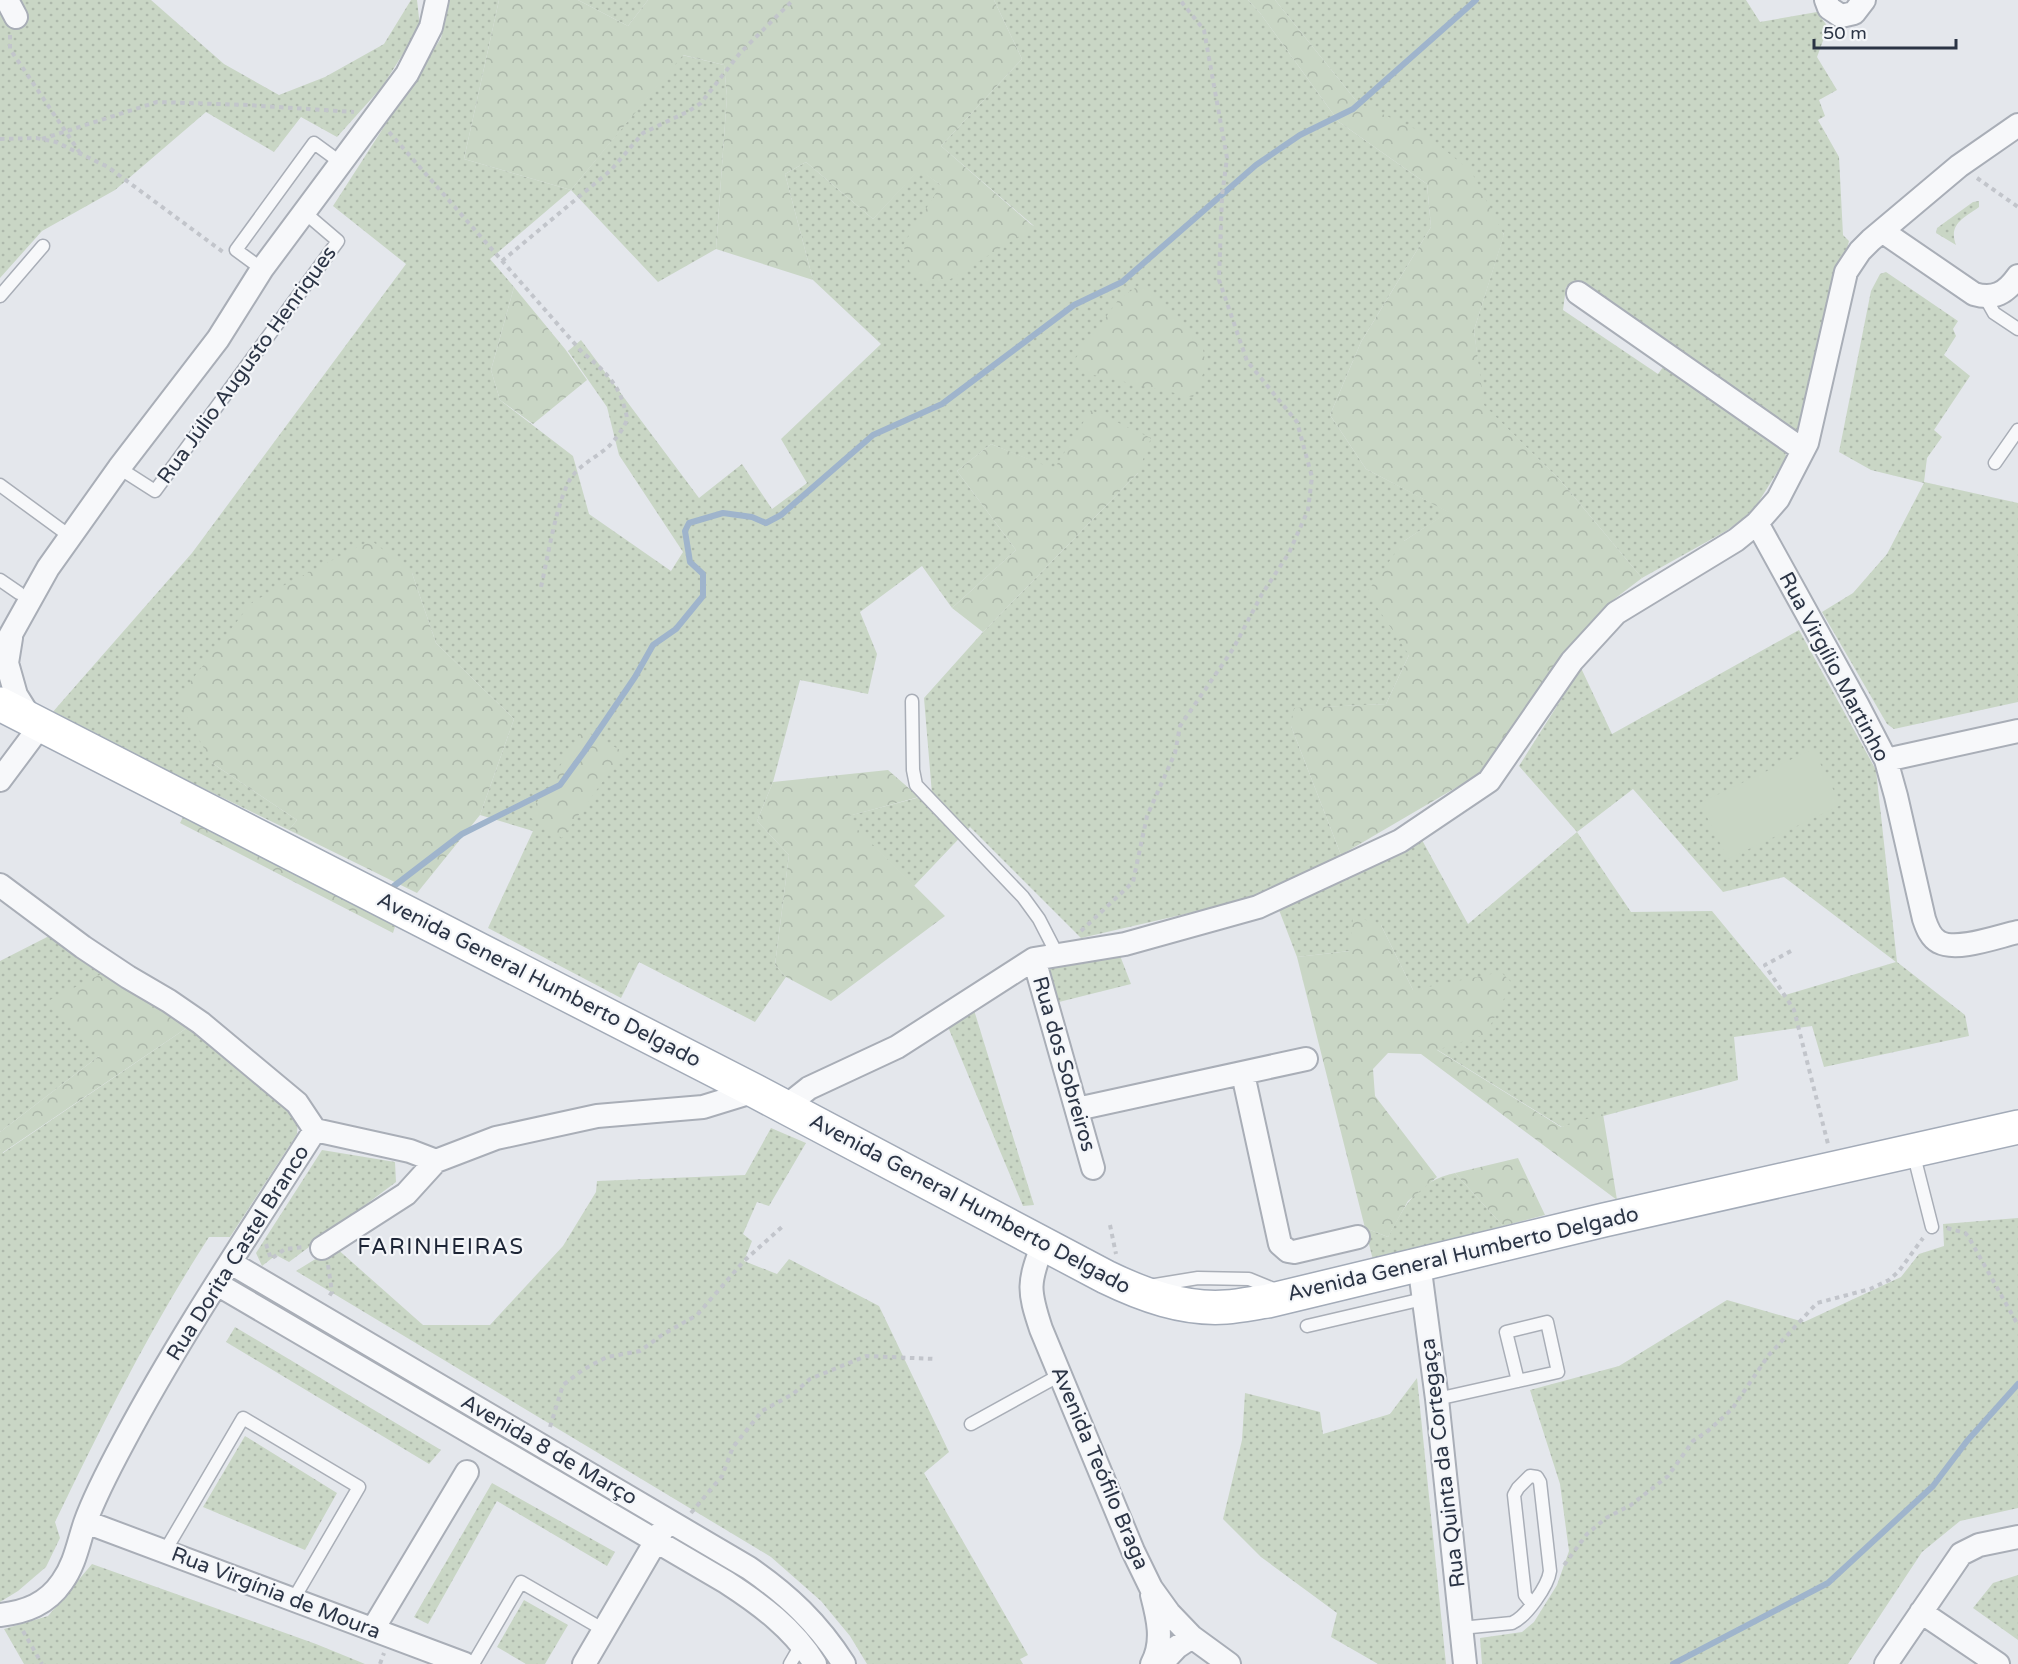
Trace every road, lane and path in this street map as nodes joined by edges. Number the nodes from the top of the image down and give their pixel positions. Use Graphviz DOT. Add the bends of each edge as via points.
graph roads {
  1 [pos="437,0"];
  2 [pos="793,0"];
  3 [pos="1180,0"];
  4 [pos="1826,0"];
  5 [pos="1864,0"];
  6 [pos="11,9"];
  7 [pos="375,116"];
  8 [pos="2018,125"];
  9 [pos="66,132"];
  10 [pos="0,139"];
  11 [pos="42,139"];
  12 [pos="80,153"];
  13 [pos="340,162"];
  14 [pos="1959,166"];
  15 [pos="2018,207"];
  16 [pos="304,212"];
  17 [pos="1882,231"];
  18 [pos="43,246"];
  19 [pos="502,261"];
  20 [pos="260,273"];
  21 [pos="2018,276"];
  22 [pos="1578,293"];
  23 [pos="0,296"];
  24 [pos="1985,297"];
  25 [pos="2018,329"];
  26 [pos="2018,430"];
  27 [pos="1803,450"];
  28 [pos="1995,463"];
  29 [pos="119,468"];
  30 [pos="0,485"];
  31 [pos="1757,523"];
  32 [pos="70,537"];
  33 [pos="48,568"];
  34 [pos="0,580"];
  35 [pos="540,591"];
  36 [pos="19,593"];
  37 [pos="6,628"];
  38 [pos="0,654"];
  39 [pos="912,701"];
  40 [pos="0,704"];
  41 [pos="36,722"];
  42 [pos="2018,731"];
  43 [pos="1886,760"];
  44 [pos="0,780"];
  45 [pos="0,885"];
  46 [pos="2018,932"];
  47 [pos="1791,951"];
  48 [pos="1057,954"];
  49 [pos="1034,959"];
  50 [pos="1306,1059"];
  51 [pos="1243,1074"];
  52 [pos="755,1091"];
  53 [pos="785,1107"];
  54 [pos="1077,1109"];
  55 [pos="2018,1127"];
  56 [pos="315,1130"];
  57 [pos="1912,1150"];
  58 [pos="436,1161"];
  59 [pos="1093,1168"];
  60 [pos="1834,1168"];
  61 [pos="784,1225"];
  62 [pos="1932,1227"];
  63 [pos="251,1232"];
  64 [pos="1359,1237"];
  65 [pos="1043,1244"];
  66 [pos="322,1248"];
  67 [pos="231,1263"];
  68 [pos="1419,1263"];
  69 [pos="217,1284"];
  70 [pos="1423,1299"];
  71 [pos="319,1314"];
  72 [pos="2018,1325"];
  73 [pos="1307,1326"];
  74 [pos="936,1359"];
  75 [pos="1060,1376"];
  76 [pos="1518,1381"];
  77 [pos="1437,1399"];
  78 [pos="971,1424"];
  79 [pos="544,1447"];
  80 [pos="467,1472"];
  81 [pos="679,1517"];
  82 [pos="86,1522"];
  83 [pos="2018,1537"];
  84 [pos="657,1541"];
  85 [pos="165,1551"];
  86 [pos="1549,1577"];
  87 [pos="1151,1588"];
  88 [pos="293,1600"];
  89 [pos="1532,1604"];
  90 [pos="1921,1612"];
  91 [pos="8,1614"];
  92 [pos="1461,1628"];
  93 [pos="373,1629"];
  94 [pos="604,1630"];
  95 [pos="1192,1637"];
  96 [pos="795,1655"];
  97 [pos="42,1664"];
  98 [pos="465,1664"];
  99 [pos="473,1664"];
  100 [pos="584,1664"];
  101 [pos="815,1664"];
  102 [pos="844,1664"];
  103 [pos="1152,1664"];
  104 [pos="1161,1664"];
  105 [pos="1183,1664"];
  106 [pos="1229,1664"];
  107 [pos="1465,1664"];
  108 [pos="1886,1664"];
  109 [pos="1998,1664"];
  1 -- 7 [label="street, Rua Júlio Augusto Henriques" via="431,27 407,74"];
  2 -- 19 [label="path" via="740,53 701,103 643,133 611,170"];
  3 -- 48 [label="path" via="1204,30 1227,158 1219,280 1247,361 1297,422 1312,477 1308,510 1289,553 1233,649 1180,726 1175,753 1148,816 1133,882"];
  4 -- 5 [label="street" via="1829,8 1841,16 1854,13"];
  6 -- 9 [label="path" via="10,49"];
  7 -- 9 [label="path" via="338,110 157,102"];
  7 -- 13 [label="street, Rua Júlio Augusto Henriques"];
  7 -- 19 [label="path"];
  8 -- 14 [label="street"];
  9 -- 11 [label="path"];
  9 -- 12 [label="path"];
  10 -- 11 [label="path"];
  11 -- 12 [label="path"];
  12 -- 20 [label="path" via="108,167"];
  13 -- 16 [label="street, Rua Júlio Augusto Henriques"];
  13 -- 20 [label="lane, Rua Júlio Augusto Henriques" via="314,143 236,250"];
  14 -- 15 [label="path"];
  14 -- 17 [label="street"];
  16 -- 20 [label="street, Rua Júlio Augusto Henriques"];
  16 -- 29 [label="lane, Rua Júlio Augusto Henriques" via="338,241 155,492"];
  17 -- 24 [label="street" via="1968,290"];
  17 -- 27 [label="street" via="1860,251 1846,272"];
  18 -- 23 [label="lane"];
  19 -- 35 [label="path" via="582,352 606,373 619,393 627,418 609,446 583,465 568,484"];
  20 -- 29 [label="street, Rua Júlio Augusto Henriques" via="218,339"];
  21 -- 24 [label="street" via="2007,290"];
  22 -- 27 [label="street"];
  24 -- 25 [label="lane" via="1994,312"];
  26 -- 28 [label="lane"];
  27 -- 31 [label="street" via="1778,499"];
  29 -- 32 [label="street, Rua Júlio Augusto Henriques"];
  30 -- 32 [label="lane"];
  31 -- 43 [label="street, Rua Virgílio Martinho"];
  31 -- 48 [label="street" via="1736,540 1616,613 1572,661 1489,781 1400,841 1258,907 1125,944"];
  32 -- 33 [label="street, Rua Júlio Augusto Henriques"];
  33 -- 36 [label="street, Rua Júlio Augusto Henriques"];
  33 -- 37 [label="street, Rua Júlio Augusto Henriques"];
  34 -- 36 [label="lane"];
  36 -- 37 [label="street, Rua Júlio Augusto Henriques"];
  37 -- 38 [label="street, Rua Júlio Augusto Henriques"];
  37 -- 41 [label="street, Rua Júlio Augusto Henriques" via="7,663 16,695"];
  39 -- 48 [label="lane" via="916,785 1023,897"];
  40 -- 41 [label="main road, Avenida General Humberto Delgado"];
  41 -- 44 [label="street"];
  41 -- 52 [label="main road, Avenida General Humberto Delgado"];
  42 -- 43 [label="street"];
  43 -- 46 [label="street, Rua Virgílio Martinho" via="1924,919 1931,934 1940,943 1955,946"];
  45 -- 56 [label="street" via="83,947 201,1023 297,1102"];
  47 -- 60 [label="path" via="1765,965 1794,1010"];
  48 -- 49 [label="street"];
  49 -- 53 [label="street" via="897,1047 809,1088"];
  49 -- 54 [label="street, Rua dos Sobreiros"];
  50 -- 51 [label="street"];
  51 -- 54 [label="street"];
  51 -- 64 [label="street" via="1280,1244 1294,1252"];
  52 -- 53 [label="main road, Avenida General Humberto Delgado"];
  52 -- 58 [label="street" via="703,1107 597,1116 496,1138"];
  53 -- 65 [label="main road, Avenida General Humberto Delgado"];
  54 -- 59 [label="street, Rua dos Sobreiros"];
  55 -- 57 [label="main road, Avenida General Humberto Delgado"];
  56 -- 58 [label="street, Rua Dorita Castel Branco" via="410,1151"];
  56 -- 63 [label="street, Rua Dorita Castel Branco"];
  57 -- 60 [label="main road, Avenida General Humberto Delgado"];
  57 -- 62 [label="lane"];
  58 -- 66 [label="street" via="406,1194"];
  60 -- 68 [label="main road, Avenida General Humberto Delgado"];
  61 -- 79 [label="path" via="744,1261 697,1315 640,1351 607,1358 562,1386"];
  62 -- 72 [label="path" via="1953,1229 1968,1236"];
  62 -- 86 [label="path" via="1889,1280 1870,1290 1817,1303 1768,1356 1732,1409 1693,1441 1668,1476 1587,1534 1564,1565"];
  63 -- 66 [label="path" via="265,1240 271,1259 294,1247"];
  63 -- 67 [label="street, Rua Dorita Castel Branco"];
  65 -- 68 [label="main road, Avenida General Humberto Delgado" via="1131,1289 1185,1305 1235,1305 1288,1296"];
  65 -- 75 [label="street, Avenida Teófilo Braga" via="1032,1273 1031,1298"];
  66 -- 71 [label="path" via="326,1252 332,1292"];
  67 -- 69 [label="street, Rua Dorita Castel Branco"];
  67 -- 71 [label="street, Avenida 8 de Março"];
  68 -- 70 [label="street, Rua Quinta da Cortegaça"];
  69 -- 82 [label="street, Rua Dorita Castel Branco" via="124,1440"];
  69 -- 84 [label="street, Avenida 8 de Março"];
  70 -- 73 [label="lane"];
  70 -- 77 [label="street, Rua Quinta da Cortegaça"];
  71 -- 79 [label="street, Avenida 8 de Março"];
  74 -- 81 [label="path" via="866,1356 810,1379 794,1394 762,1411 733,1447 722,1476"];
  75 -- 78 [label="lane"];
  75 -- 87 [label="street, Avenida Teófilo Braga"];
  76 -- 76 [label="lane" via="1558,1372 1547,1322 1506,1332"];
  76 -- 77 [label="lane"];
  77 -- 92 [label="street, Rua Quinta da Cortegaça"];
  79 -- 81 [label="street, Avenida 8 de Março"];
  80 -- 93 [label="street"];
  81 -- 84 [label="street"];
  81 -- 102 [label="street, Avenida 8 de Março" via="780,1589 811,1619"];
  82 -- 85 [label="street, Rua Virgínia de Moura"];
  82 -- 91 [label="street, Rua Dorita Castel Branco" via="74,1562 61,1584 36,1606"];
  83 -- 90 [label="street" via="1979,1545 1961,1554"];
  84 -- 94 [label="street"];
  84 -- 96 [label="street, Avenida 8 de Março" via="753,1600 787,1628"];
  85 -- 88 [label="street, Rua Virgínia de Moura"];
  85 -- 88 [label="lane" via="243,1418 359,1487"];
  86 -- 89 [label="lane"];
  86 -- 89 [label="lane" via="1540,1482 1530,1476 1514,1495 1525,1595"];
  87 -- 95 [label="street, Avenida Teófilo Braga"];
  87 -- 103 [label="street" via="1159,1623 1159,1641"];
  88 -- 93 [label="street, Rua Virgínia de Moura"];
  89 -- 92 [label="lane" via="1518,1621"];
  90 -- 108 [label="street"];
  90 -- 109 [label="street"];
  91 -- 97 [label="path"];
  92 -- 107 [label="street, Rua Quinta da Cortegaça"];
  93 -- 98 [label="street, Rua Virgínia de Moura"];
  94 -- 99 [label="lane" via="521,1582"];
  94 -- 100 [label="street"];
  95 -- 104 [label="street"];
  95 -- 105 [label="street"];
  95 -- 106 [label="street, Avenida Teófilo Braga"];
  96 -- 101 [label="street, Avenida 8 de Março"];
}
